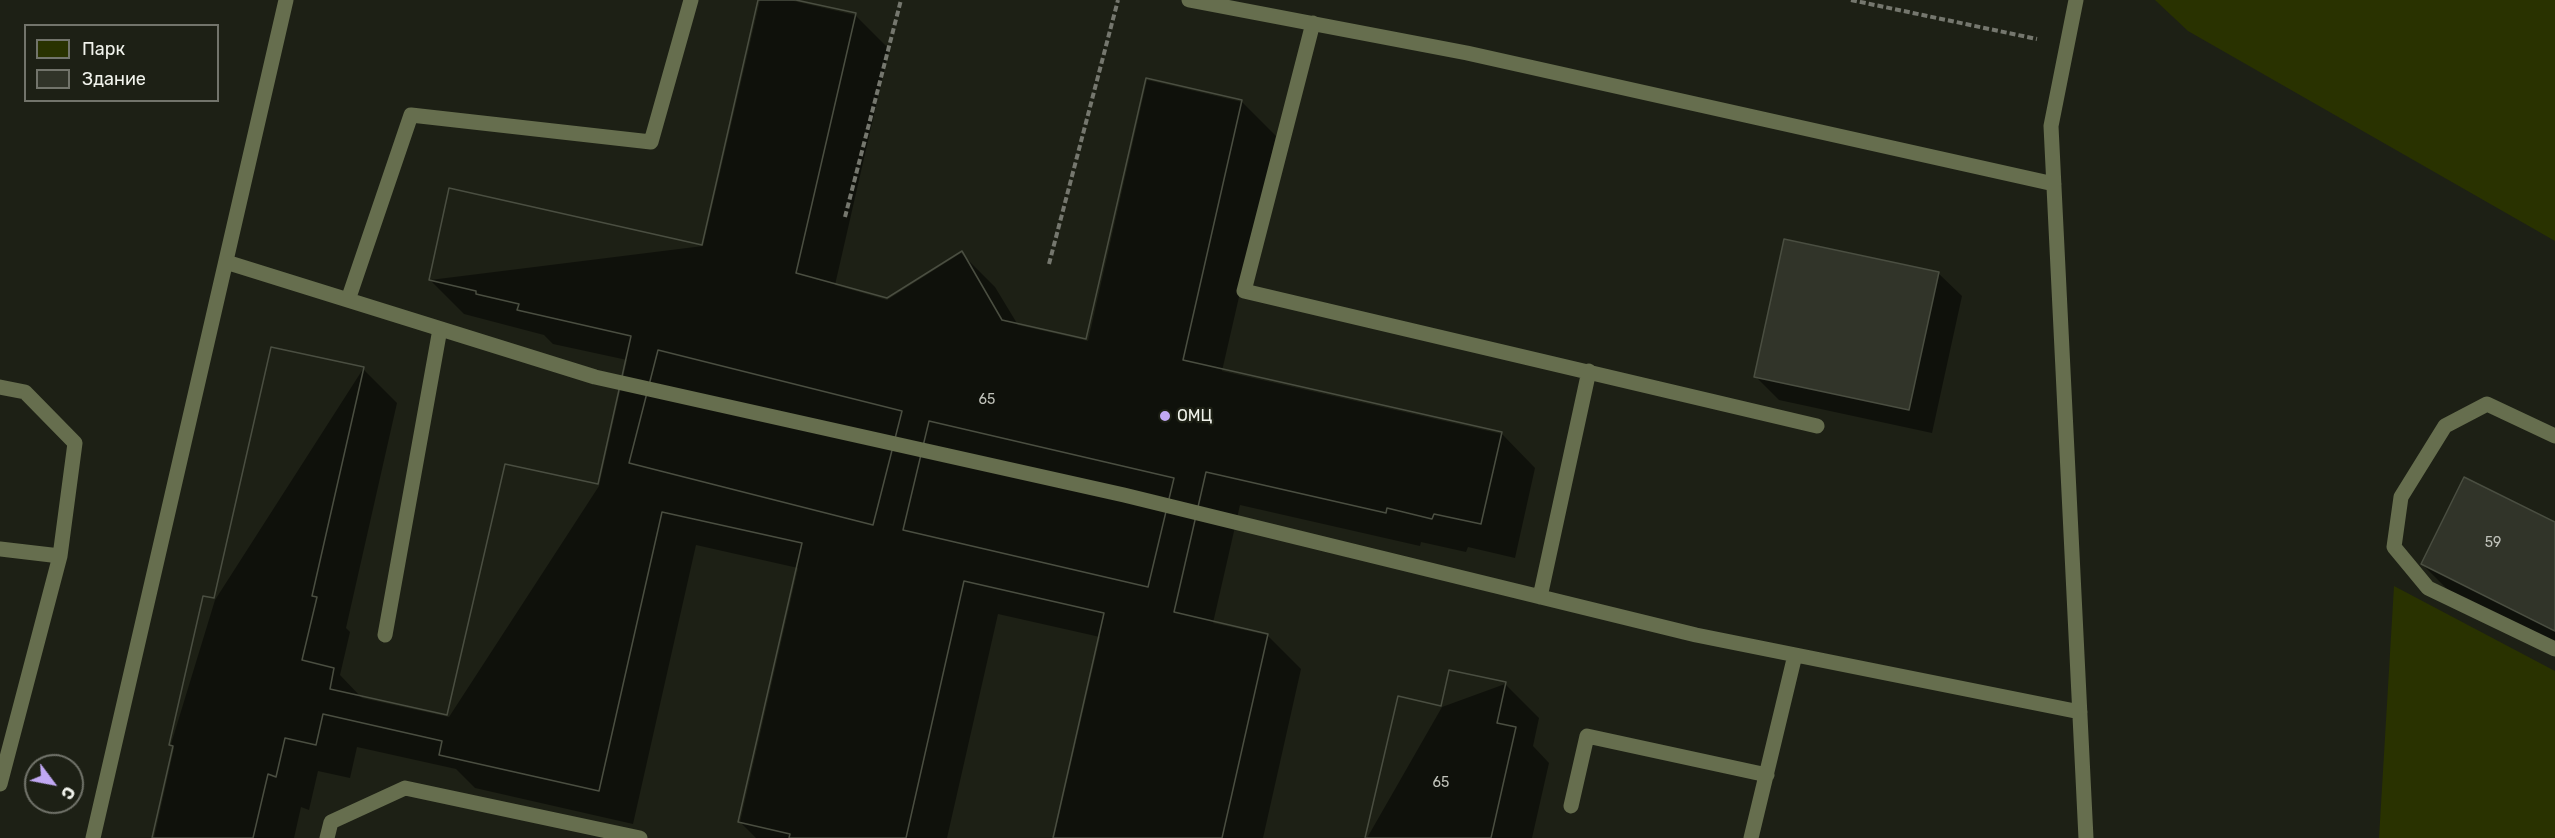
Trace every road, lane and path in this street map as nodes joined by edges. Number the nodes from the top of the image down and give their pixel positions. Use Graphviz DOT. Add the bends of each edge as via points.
graph roads {
  1 [pos="286,0"];
  2 [pos="691,0"];
  3 [pos="901,0"];
  4 [pos="1118,0"];
  5 [pos="1189,0"];
  6 [pos="1851,0"];
  7 [pos="2076,0"];
  8 [pos="1313,23"];
  9 [pos="2067,45"];
  10 [pos="2054,184"];
  11 [pos="845,217"];
  12 [pos="226,262"];
  13 [pos="1049,264"];
  14 [pos="348,300"];
  15 [pos="440,329"];
  16 [pos="1589,371"];
  17 [pos="0,387"];
  18 [pos="1817,426"];
  19 [pos="2555,436"];
  20 [pos="0,549"];
  21 [pos="60,555"];
  22 [pos="1540,597"];
  23 [pos="385,635"];
  24 [pos="2555,650"];
  25 [pos="1795,655"];
  26 [pos="2080,712"];
  27 [pos="1767,775"];
  28 [pos="0,784"];
  29 [pos="1571,806"];
  30 [pos="93,838"];
  31 [pos="327,838"];
  32 [pos="640,838"];
  33 [pos="1751,838"];
  34 [pos="2086,838"];
  1 -- 12 [label="lane"];
  2 -- 14 [label="lane" via="651,142 411,115"];
  3 -- 11 [label="path"];
  4 -- 13 [label="path"];
  5 -- 8 [label="lane"];
  6 -- 9 [label="path"];
  7 -- 9 [label="lane"];
  8 -- 10 [label="lane" via="1467,53"];
  8 -- 16 [label="lane" via="1244,291"];
  9 -- 10 [label="lane" via="2051,126"];
  10 -- 26 [label="lane"];
  12 -- 14 [label="lane"];
  12 -- 30 [label="lane"];
  14 -- 15 [label="lane"];
  15 -- 22 [label="lane" via="595,377 1124,495"];
  15 -- 23 [label="lane"];
  16 -- 18 [label="lane"];
  16 -- 22 [label="lane"];
  17 -- 21 [label="lane" via="25,392 75,442"];
  19 -- 24 [label="lane" via="2487,404 2445,426 2402,497 2394,546 2428,588"];
  20 -- 21 [label="lane"];
  21 -- 28 [label="lane"];
  22 -- 25 [label="lane"];
  25 -- 26 [label="lane"];
  25 -- 27 [label="lane"];
  26 -- 34 [label="lane"];
  27 -- 29 [label="lane" via="1587,736"];
  27 -- 33 [label="lane"];
  31 -- 32 [label="lane" via="331,822 405,788"];
}
